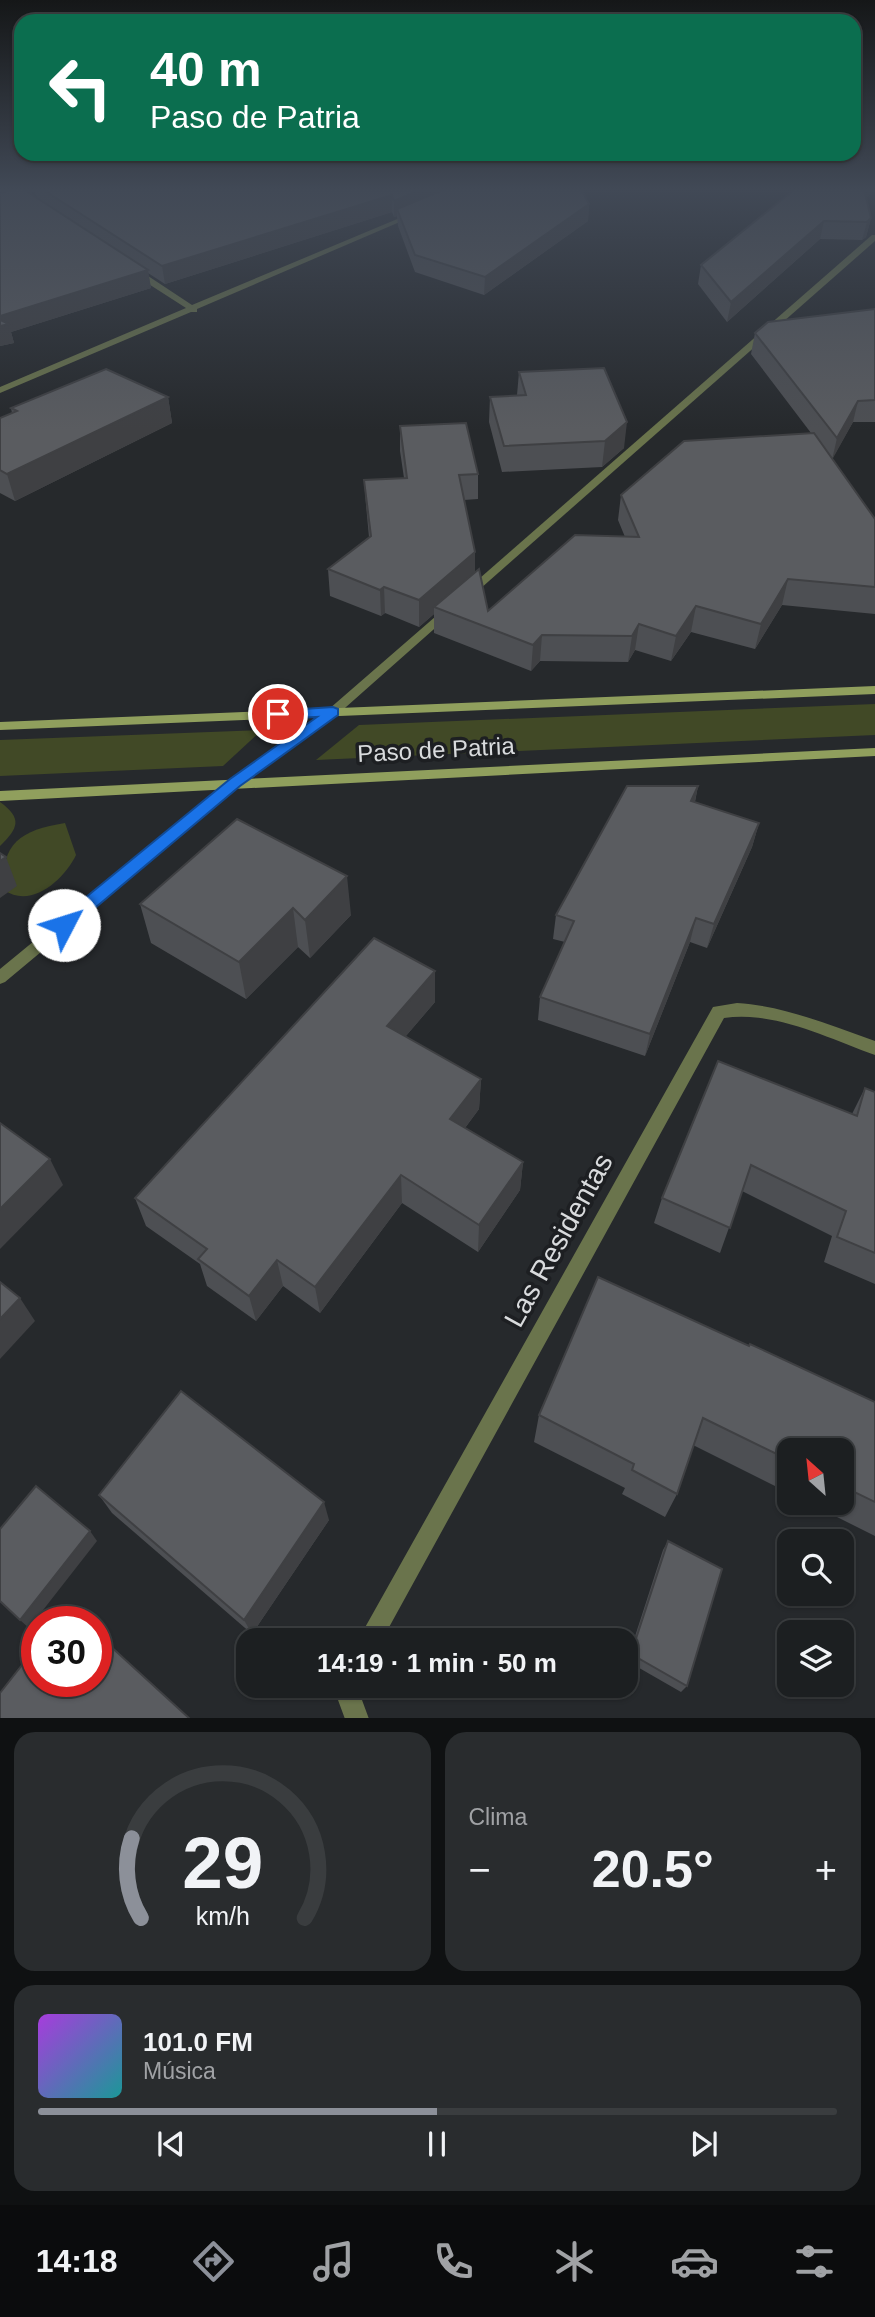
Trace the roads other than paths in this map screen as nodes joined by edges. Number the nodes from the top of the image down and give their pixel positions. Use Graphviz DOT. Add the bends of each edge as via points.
graph roads {
  1 [pos="133,269"];
  2 [pos="288,269"];
  3 [pos="838,269"];
  4 [pos="194,310"];
  5 [pos="0,390"];
  6 [pos="875,690"];
  7 [pos="333,712"];
  8 [pos="0,726"];
  9 [pos="875,752"];
  10 [pos="235,783"];
  11 [pos="0,796"];
  12 [pos="0,978"];
  13 [pos="875,1048"];
  14 [pos="376,1628"];
  15 [pos="350,1698"];
  16 [pos="357,1718"];
  1 -- 4 [label="street"];
  2 -- 4 [label="street"];
  3 -- 7 [label="street"];
  4 -- 5 [label="street"];
  6 -- 7 [label="street, Paso de Patria"];
  7 -- 8 [label="street, Paso de Patria"];
  7 -- 10 [label="street"];
  9 -- 10 [label="street, Paso de Patria"];
  10 -- 11 [label="street, Paso de Patria"];
  10 -- 12 [label="street"];
  13 -- 14 [label="street, Las Residentas" via="757,1009 719,1012"];
  15 -- 16 [label="street"];
}
